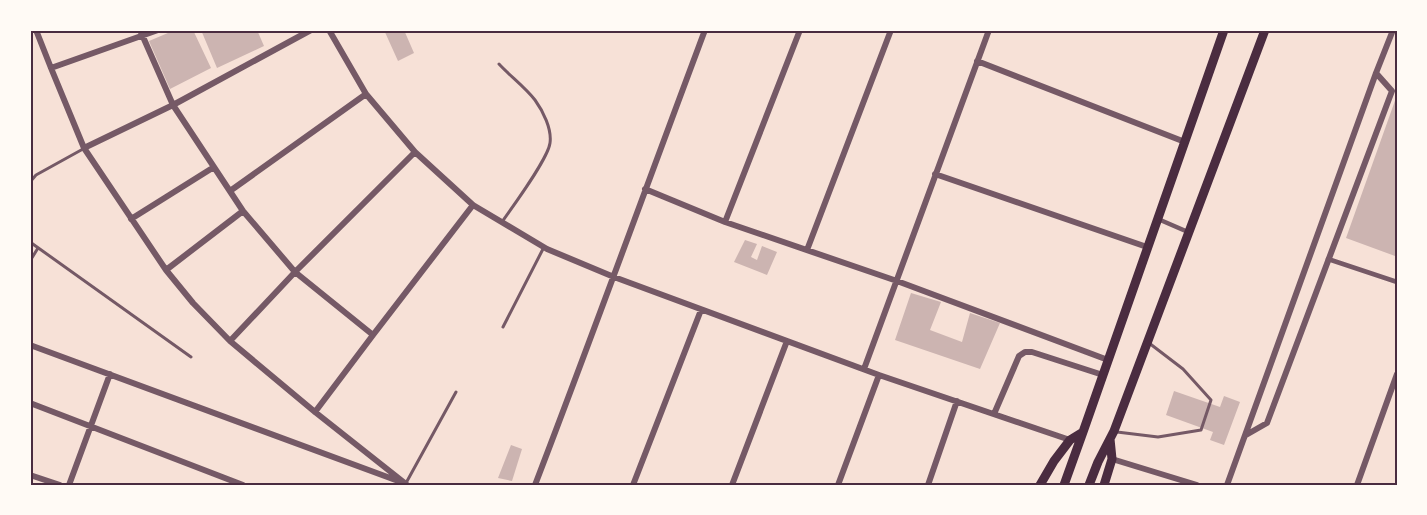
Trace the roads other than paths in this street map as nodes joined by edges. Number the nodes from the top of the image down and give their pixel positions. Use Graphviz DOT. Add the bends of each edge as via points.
graph roads {
  1 [pos="158,30"];
  2 [pos="311,30"];
  3 [pos="329,30"];
  4 [pos="705,30"];
  5 [pos="800,30"];
  6 [pos="891,30"];
  7 [pos="989,30"];
  8 [pos="1224,30"];
  9 [pos="1265,30"];
  10 [pos="1394,30"];
  11 [pos="34,32"];
  12 [pos="141,33"];
  13 [pos="977,61"];
  14 [pos="499,64"];
  15 [pos="51,68"];
  16 [pos="1376,73"];
  17 [pos="366,94"];
  18 [pos="173,105"];
  19 [pos="1185,142"];
  20 [pos="84,148"];
  21 [pos="415,152"];
  22 [pos="214,167"];
  23 [pos="935,174"];
  24 [pos="30,182"];
  25 [pos="645,189"];
  26 [pos="230,191"];
  27 [pos="473,205"];
  28 [pos="243,211"];
  29 [pos="131,219"];
  30 [pos="1158,219"];
  31 [pos="725,222"];
  32 [pos="502,223"];
  33 [pos="1189,232"];
  34 [pos="30,242"];
  35 [pos="544,247"];
  36 [pos="1148,247"];
  37 [pos="38,248"];
  38 [pos="807,250"];
  39 [pos="1328,259"];
  40 [pos="30,261"];
  41 [pos="166,270"];
  42 [pos="295,272"];
  43 [pos="614,277"];
  44 [pos="897,281"];
  45 [pos="1397,282"];
  46 [pos="702,310"];
  47 [pos="503,327"];
  48 [pos="372,334"];
  49 [pos="230,341"];
  50 [pos="787,341"];
  51 [pos="1148,342"];
  52 [pos="30,345"];
  53 [pos="191,357"];
  54 [pos="1108,360"];
  55 [pos="864,369"];
  56 [pos="110,374"];
  57 [pos="1397,374"];
  58 [pos="879,375"];
  59 [pos="1102,375"];
  60 [pos="456,392"];
  61 [pos="957,401"];
  62 [pos="30,403"];
  63 [pos="315,412"];
  64 [pos="994,414"];
  65 [pos="90,426"];
  66 [pos="1083,432"];
  67 [pos="1112,435"];
  68 [pos="1246,435"];
  69 [pos="1070,440"];
  70 [pos="1112,459"];
  71 [pos="30,475"];
  72 [pos="407,484"];
  73 [pos="60,485"];
  74 [pos="69,485"];
  75 [pos="243,485"];
  76 [pos="535,485"];
  77 [pos="633,485"];
  78 [pos="732,485"];
  79 [pos="838,485"];
  80 [pos="928,485"];
  81 [pos="1040,485"];
  82 [pos="1064,485"];
  83 [pos="1089,485"];
  84 [pos="1104,485"];
  85 [pos="1197,485"];
  86 [pos="1227,485"];
  87 [pos="1357,485"];
  1 -- 12 [label="street"];
  2 -- 18 [label="street"];
  3 -- 17 [label="street"];
  4 -- 25 [label="street"];
  5 -- 31 [label="street"];
  6 -- 38 [label="street"];
  7 -- 13 [label="street"];
  8 -- 19 [label="main road"];
  9 -- 33 [label="main road"];
  10 -- 16 [label="street"];
  11 -- 15 [label="street"];
  12 -- 15 [label="street"];
  12 -- 18 [label="street"];
  13 -- 19 [label="street"];
  13 -- 23 [label="street"];
  14 -- 32 [label="lane" via="535,100 549,129 550,143"];
  15 -- 20 [label="street"];
  16 -- 39 [label="street" via="1392,91"];
  16 -- 68 [label="street"];
  17 -- 21 [label="street"];
  17 -- 26 [label="street"];
  18 -- 20 [label="street"];
  18 -- 22 [label="street"];
  19 -- 30 [label="main road"];
  20 -- 24 [label="lane"];
  20 -- 29 [label="street"];
  21 -- 27 [label="street"];
  21 -- 42 [label="street"];
  22 -- 26 [label="street"];
  22 -- 29 [label="street"];
  23 -- 36 [label="street"];
  23 -- 44 [label="street"];
  25 -- 31 [label="street"];
  25 -- 43 [label="street"];
  26 -- 28 [label="street"];
  27 -- 32 [label="street"];
  27 -- 48 [label="street"];
  28 -- 41 [label="street"];
  28 -- 42 [label="street"];
  29 -- 41 [label="street"];
  30 -- 33 [label="street"];
  30 -- 36 [label="main road"];
  31 -- 38 [label="street"];
  32 -- 35 [label="street"];
  33 -- 51 [label="main road"];
  34 -- 37 [label="lane"];
  35 -- 43 [label="street"];
  35 -- 47 [label="lane"];
  36 -- 54 [label="main road"];
  37 -- 40 [label="lane"];
  37 -- 53 [label="lane"];
  38 -- 44 [label="street"];
  39 -- 45 [label="street"];
  39 -- 68 [label="street" via="1266,423"];
  41 -- 49 [label="street"];
  42 -- 48 [label="street"];
  42 -- 49 [label="street"];
  43 -- 46 [label="street"];
  43 -- 76 [label="street"];
  44 -- 54 [label="street"];
  44 -- 55 [label="street"];
  46 -- 50 [label="street"];
  46 -- 77 [label="street"];
  48 -- 63 [label="street"];
  49 -- 63 [label="street"];
  50 -- 55 [label="street"];
  50 -- 78 [label="street"];
  51 -- 67 [label="main road"];
  51 -- 67 [label="lane" via="1183,369 1211,400 1201,430 1158,437"];
  52 -- 56 [label="street"];
  54 -- 59 [label="main road"];
  55 -- 58 [label="street"];
  56 -- 65 [label="street"];
  56 -- 72 [label="street"];
  57 -- 87 [label="street"];
  58 -- 61 [label="street"];
  58 -- 79 [label="street"];
  59 -- 64 [label="street" via="1025,352 1019,356"];
  59 -- 66 [label="main road"];
  60 -- 72 [label="lane"];
  61 -- 64 [label="street"];
  61 -- 80 [label="street"];
  62 -- 65 [label="street"];
  63 -- 72 [label="street"];
  64 -- 69 [label="street"];
  65 -- 74 [label="street"];
  65 -- 75 [label="street"];
  66 -- 69 [label="main road"];
  66 -- 82 [label="main road"];
  67 -- 70 [label="main road"];
  67 -- 83 [label="main road"];
  68 -- 86 [label="street"];
  69 -- 81 [label="main road"];
  70 -- 84 [label="main road"];
  70 -- 85 [label="street"];
  71 -- 73 [label="street"];
}
